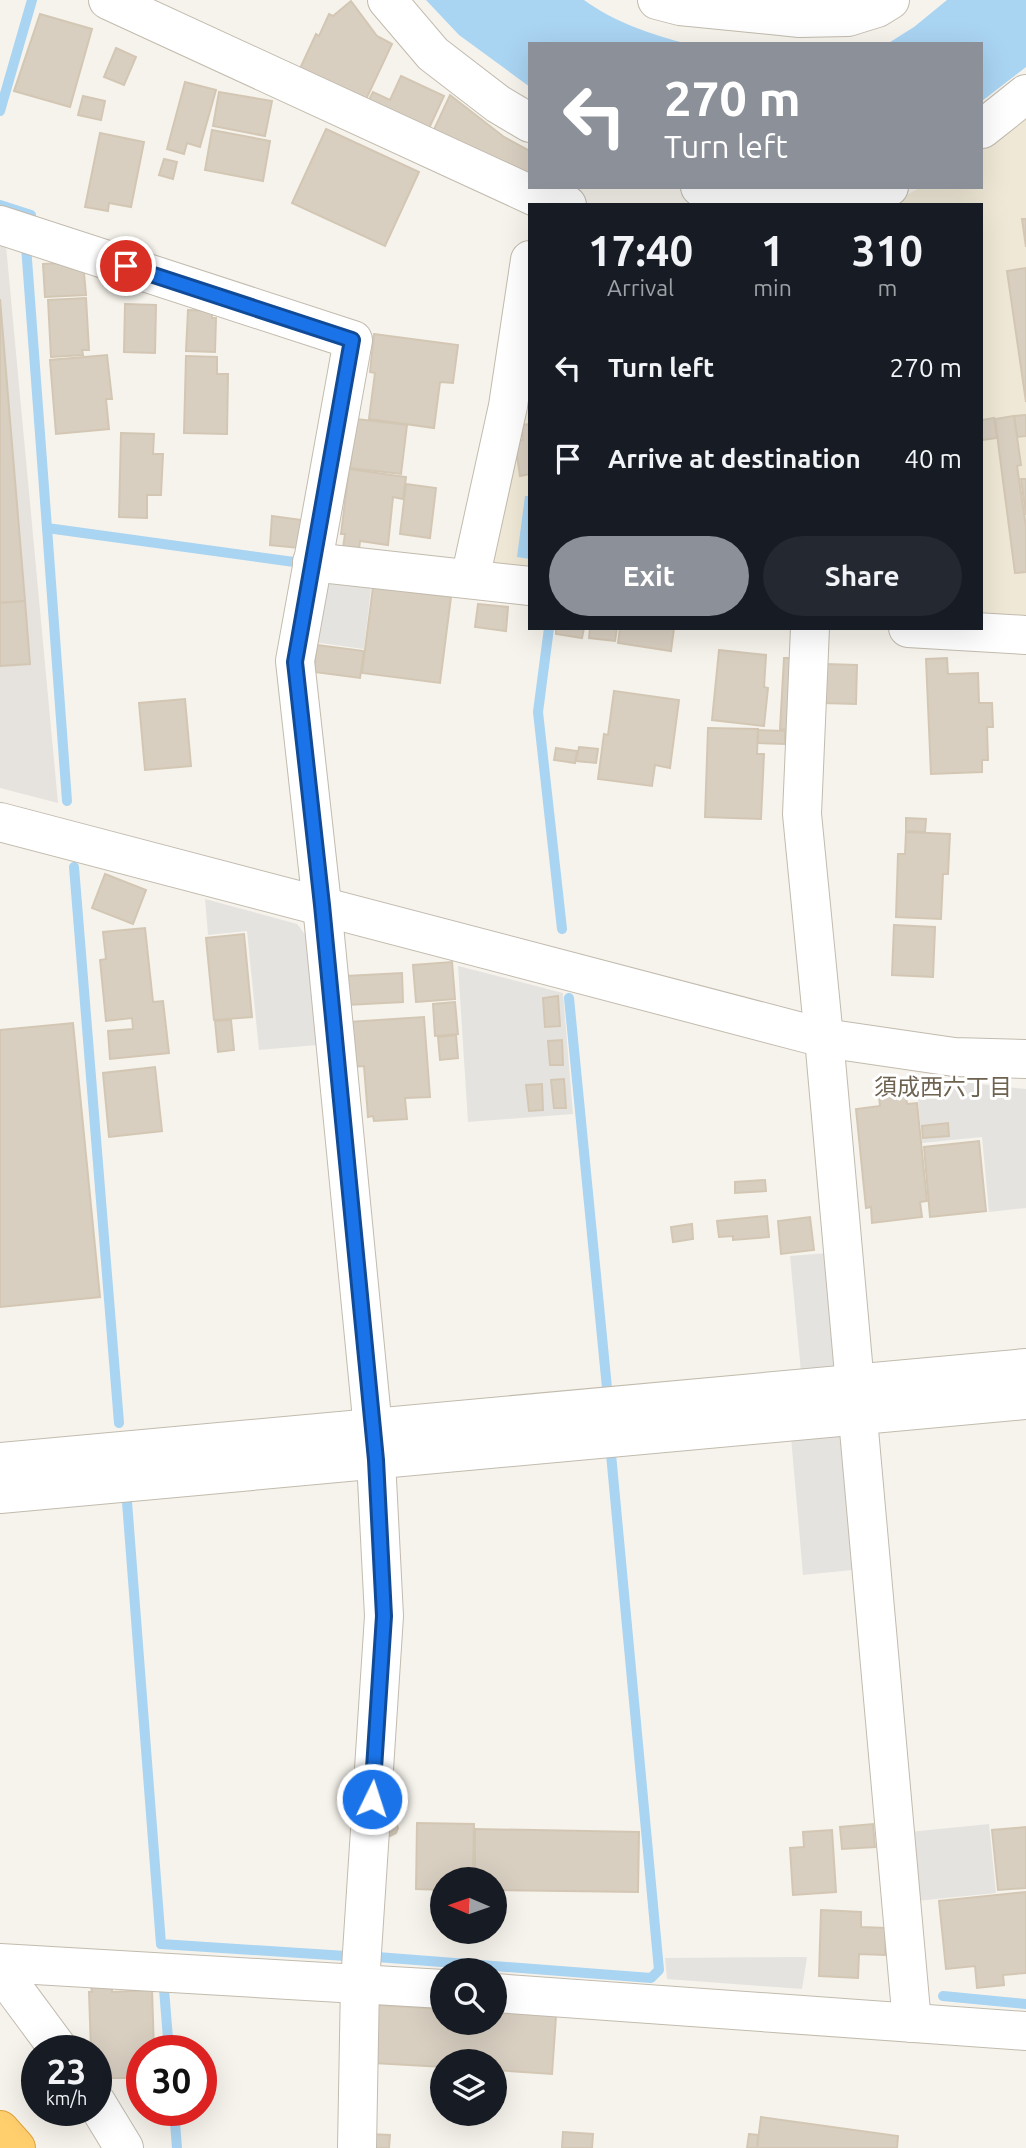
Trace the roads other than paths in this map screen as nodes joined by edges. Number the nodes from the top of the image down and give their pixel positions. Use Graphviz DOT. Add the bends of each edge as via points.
graph roads {
  1 [pos="108,0"];
  2 [pos="387,0"];
  3 [pos="657,0"];
  4 [pos="890,0"];
  5 [pos="801,9"];
  6 [pos="1026,94"];
  7 [pos="528,122"];
  8 [pos="983,128"];
  9 [pos="710,189"];
  10 [pos="885,189"];
  11 [pos="549,203"];
  12 [pos="776,203"];
  13 [pos="818,203"];
  14 [pos="0,225"];
  15 [pos="528,273"];
  16 [pos="312,562"];
  17 [pos="470,579"];
  18 [pos="528,586"];
  19 [pos="810,630"];
  20 [pos="942,630"];
  21 [pos="1026,635"];
  22 [pos="0,822"];
  23 [pos="322,905"];
  24 [pos="824,1038"];
  25 [pos="1026,1059"];
  26 [pos="1026,1368"];
  27 [pos="856,1400"];
  28 [pos="1026,1400"];
  29 [pos="375,1444"];
  30 [pos="0,1462"];
  31 [pos="0,1494"];
  32 [pos="0,1963"];
  33 [pos="0,1970"];
  34 [pos="360,1983"];
  35 [pos="430,1988"];
  36 [pos="507,1994"];
  37 [pos="912,2023"];
  38 [pos="1026,2031"];
  39 [pos="48,2035"];
  40 [pos="111,2126"];
  41 [pos="0,2130"];
  42 [pos="0,2139"];
  43 [pos="6,2148"];
  44 [pos="16,2148"];
  45 [pos="124,2148"];
  46 [pos="357,2148"];
  1 -- 11 [label="street"];
  2 -- 7 [label="street" via="433,54"];
  3 -- 5 [label="street" via="680,6"];
  4 -- 5 [label="street" via="848,17"];
  6 -- 8 [label="street"];
  9 -- 12 [label="street"];
  10 -- 13 [label="street" via="856,202"];
  14 -- 16 [label="street" via="352,340"];
  15 -- 17 [label="street" via="508,406"];
  16 -- 17 [label="street"];
  16 -- 23 [label="street" via="295,662"];
  17 -- 18 [label="street"];
  19 -- 24 [label="street" via="802,814"];
  20 -- 21 [label="street"];
  22 -- 23 [label="street"];
  23 -- 24 [label="street"];
  23 -- 29 [label="street"];
  24 -- 25 [label="street" via="954,1057"];
  24 -- 27 [label="street"];
  26 -- 27 [label="street"];
  27 -- 28 [label="street"];
  27 -- 29 [label="street"];
  27 -- 37 [label="street"];
  29 -- 30 [label="street"];
  29 -- 31 [label="street"];
  29 -- 34 [label="street" via="384,1616"];
  32 -- 34 [label="street"];
  33 -- 39 [label="street"];
  34 -- 35 [label="street"];
  34 -- 46 [label="street"];
  36 -- 37 [label="street"];
  37 -- 38 [label="street"];
  40 -- 45 [label="street"];
  41 -- 44 [label="highway"];
  42 -- 43 [label="highway"];
}
